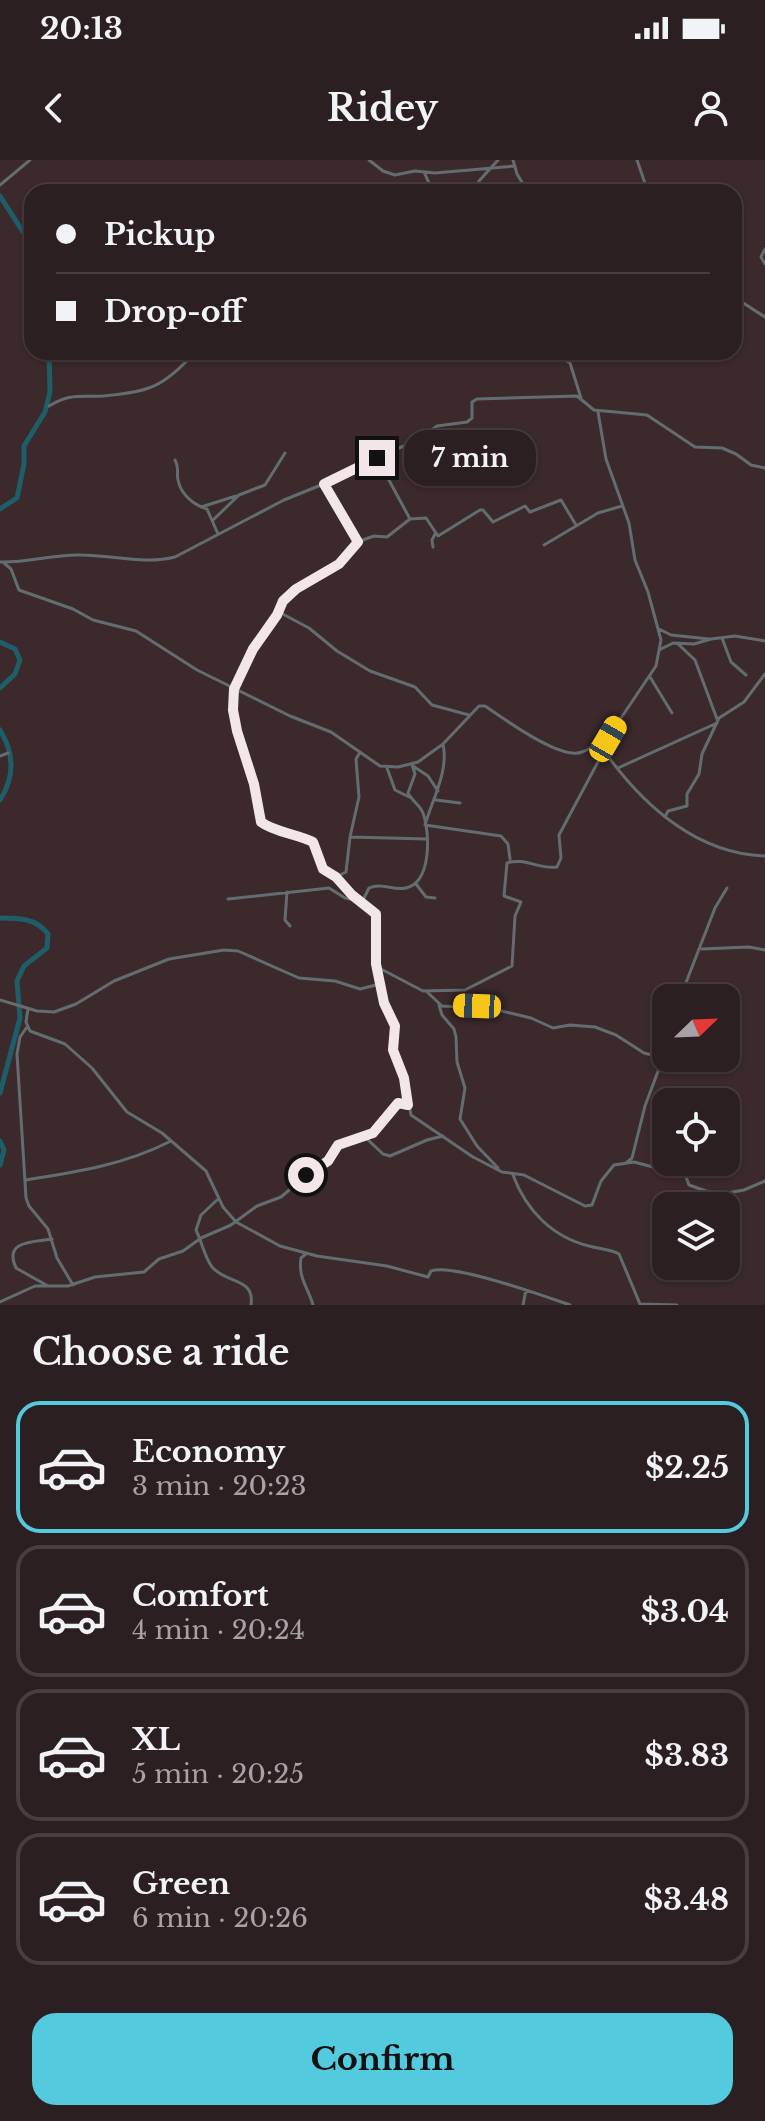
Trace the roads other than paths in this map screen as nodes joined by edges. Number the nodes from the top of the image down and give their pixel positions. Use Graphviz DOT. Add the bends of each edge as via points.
graph roads {
  1 [pos="30,160"];
  2 [pos="369,160"];
  3 [pos="498,160"];
  4 [pos="513,160"];
  5 [pos="637,160"];
  6 [pos="515,166"];
  7 [pos="491,169"];
  8 [pos="424,172"];
  9 [pos="429,184"];
  10 [pos="478,184"];
  11 [pos="524,184"];
  12 [pos="645,184"];
  13 [pos="0,185"];
  14 [pos="765,249"];
  15 [pos="765,264"];
  16 [pos="742,302"];
  17 [pos="765,317"];
  18 [pos="188,360"];
  19 [pos="565,360"];
  20 [pos="582,399"];
  21 [pos="49,406"];
  22 [pos="598,412"];
  23 [pos="285,453"];
  24 [pos="377,458"];
  25 [pos="175,460"];
  26 [pos="765,468"];
  27 [pos="324,484"];
  28 [pos="239,495"];
  29 [pos="622,506"];
  30 [pos="201,507"];
  31 [pos="410,519"];
  32 [pos="213,520"];
  33 [pos="576,525"];
  34 [pos="218,534"];
  35 [pos="435,534"];
  36 [pos="358,542"];
  37 [pos="544,545"];
  38 [pos="433,547"];
  39 [pos="2,562"];
  40 [pos="278,612"];
  41 [pos="659,629"];
  42 [pos="722,638"];
  43 [pos="709,639"];
  44 [pos="765,641"];
  45 [pos="677,643"];
  46 [pos="661,649"];
  47 [pos="765,674"];
  48 [pos="746,675"];
  49 [pos="650,677"];
  50 [pos="234,689"];
  51 [pos="672,713"];
  52 [pos="469,715"];
  53 [pos="620,718"];
  54 [pos="717,722"];
  55 [pos="443,744"];
  56 [pos="607,745"];
  57 [pos="8,753"];
  58 [pos="359,754"];
  59 [pos="0,756"];
  60 [pos="412,766"];
  61 [pos="387,768"];
  62 [pos="618,768"];
  63 [pos="438,791"];
  64 [pos="409,797"];
  65 [pos="436,800"];
  66 [pos="460,803"];
  67 [pos="665,817"];
  68 [pos="425,825"];
  69 [pos="350,837"];
  70 [pos="426,839"];
  71 [pos="765,856"];
  72 [pos="510,860"];
  73 [pos="336,877"];
  74 [pos="416,884"];
  75 [pos="727,888"];
  76 [pos="287,892"];
  77 [pos="435,898"];
  78 [pos="228,899"];
  79 [pos="361,901"];
  80 [pos="290,926"];
  81 [pos="700,949"];
  82 [pos="765,950"];
  83 [pos="378,967"];
  84 [pos="380,984"];
  85 [pos="686,984"];
  86 [pos="426,991"];
  87 [pos="0,1000"];
  88 [pos="439,1005"];
  89 [pos="28,1009"];
  90 [pos="27,1027"];
  91 [pos="652,1055"];
  92 [pos="658,1072"];
  93 [pos="408,1105"];
  94 [pos="443,1136"];
  95 [pos="366,1137"];
  96 [pos="171,1141"];
  97 [pos="626,1163"];
  98 [pos="500,1171"];
  99 [pos="513,1174"];
  100 [pos="24,1180"];
  101 [pos="765,1181"];
  102 [pos="219,1199"];
  103 [pos="236,1222"];
  104 [pos="201,1238"];
  105 [pos="52,1239"];
  106 [pos="294,1249"];
  107 [pos="307,1253"];
  108 [pos="300,1262"];
  109 [pos="73,1285"];
  110 [pos="48,1286"];
  111 [pos="526,1290"];
  112 [pos="0,1302"];
  113 [pos="251,1305"];
  114 [pos="313,1305"];
  115 [pos="523,1305"];
  116 [pos="570,1305"];
  117 [pos="677,1305"];
  1 -- 13 [label="street"];
  2 -- 8 [label="street" via="391,174"];
  3 -- 7 [label="street"];
  4 -- 6 [label="street"];
  5 -- 12 [label="street"];
  6 -- 7 [label="street"];
  6 -- 11 [label="street"];
  7 -- 8 [label="street"];
  7 -- 10 [label="street"];
  8 -- 9 [label="street"];
  14 -- 15 [label="street"];
  16 -- 17 [label="street"];
  18 -- 21 [label="street" via="173,376 138,392 76,395"];
  19 -- 20 [label="street"];
  20 -- 22 [label="street"];
  20 -- 24 [label="street" via="571,394 474,400 470,420 443,424"];
  22 -- 26 [label="street" via="647,415 695,447 722,448"];
  22 -- 29 [label="street"];
  23 -- 28 [label="street" via="265,485"];
  24 -- 27 [label="street"];
  24 -- 31 [label="street"];
  25 -- 30 [label="street" via="182,489"];
  27 -- 34 [label="street"];
  27 -- 36 [label="street"];
  28 -- 30 [label="street"];
  28 -- 32 [label="street"];
  29 -- 33 [label="street"];
  29 -- 41 [label="street"];
  30 -- 32 [label="street"];
  31 -- 35 [label="street" via="426,518"];
  31 -- 36 [label="street" via="387,537"];
  32 -- 34 [label="street"];
  33 -- 35 [label="street" via="561,500 530,512 525,506 493,522 480,510"];
  33 -- 37 [label="street"];
  34 -- 39 [label="street" via="159,561 84,555"];
  35 -- 38 [label="street"];
  36 -- 40 [label="street" via="339,564 290,594"];
  39 -- 50 [label="street" via="11,569 19,590 136,631"];
  40 -- 50 [label="street"];
  40 -- 52 [label="street" via="370,671 415,687 432,705"];
  41 -- 43 [label="street"];
  41 -- 46 [label="street"];
  42 -- 43 [label="street"];
  42 -- 44 [label="street"];
  42 -- 48 [label="street" via="728,657"];
  43 -- 45 [label="street"];
  45 -- 46 [label="street"];
  45 -- 54 [label="street" via="695,660"];
  46 -- 49 [label="street"];
  47 -- 54 [label="street" via="744,702"];
  49 -- 51 [label="street"];
  49 -- 53 [label="street"];
  50 -- 58 [label="street" via="331,732"];
  50 -- 73 [label="street" via="237,731 261,822 313,842 322,868"];
  52 -- 53 [label="street" via="485,706 546,743 578,754"];
  52 -- 55 [label="street"];
  53 -- 56 [label="street"];
  54 -- 62 [label="street"];
  54 -- 67 [label="street" via="687,794 687,806 668,811"];
  55 -- 60 [label="street"];
  55 -- 63 [label="street"];
  56 -- 62 [label="street"];
  56 -- 72 [label="street" via="559,835 557,867"];
  57 -- 59 [label="street"];
  58 -- 61 [label="street"];
  58 -- 69 [label="street" via="359,797"];
  60 -- 61 [label="street"];
  60 -- 63 [label="street"];
  60 -- 64 [label="street"];
  61 -- 64 [label="street" via="395,790"];
  62 -- 67 [label="street"];
  63 -- 65 [label="street"];
  64 -- 68 [label="street" via="423,811"];
  65 -- 66 [label="street"];
  65 -- 68 [label="street"];
  67 -- 71 [label="street" via="707,844"];
  68 -- 70 [label="street"];
  68 -- 72 [label="street" via="501,836"];
  69 -- 70 [label="street"];
  69 -- 73 [label="street" via="348,869"];
  70 -- 74 [label="street" via="425,866"];
  72 -- 86 [label="street" via="504,896 521,902 515,916 513,965 470,988"];
  73 -- 79 [label="street"];
  74 -- 77 [label="street" via="423,895"];
  74 -- 79 [label="street" via="398,889 375,885"];
  75 -- 81 [label="street"];
  76 -- 78 [label="street"];
  76 -- 79 [label="street" via="329,888"];
  76 -- 80 [label="street" via="285,920"];
  79 -- 83 [label="street" via="376,914"];
  81 -- 82 [label="street"];
  81 -- 85 [label="street"];
  83 -- 84 [label="street"];
  83 -- 86 [label="street"];
  84 -- 89 [label="street" via="360,989 299,978 244,953 224,950 169,959 64,1009"];
  84 -- 93 [label="street" via="395,1026 393,1050"];
  86 -- 88 [label="street"];
  87 -- 89 [label="street"];
  88 -- 91 [label="street" via="493,1009 553,1028 595,1027"];
  88 -- 98 [label="street" via="456,1037 465,1088 460,1119"];
  89 -- 90 [label="street"];
  90 -- 96 [label="street" via="65,1044 127,1112"];
  90 -- 100 [label="street" via="17,1050"];
  92 -- 97 [label="street"];
  93 -- 94 [label="street" via="411,1115"];
  93 -- 95 [label="street" via="398,1103"];
  94 -- 95 [label="street" via="390,1156"];
  94 -- 98 [label="street"];
  95 -- 103 [label="street" via="338,1145 325,1164"];
  96 -- 100 [label="street" via="100,1168"];
  96 -- 102 [label="street" via="206,1171"];
  97 -- 99 [label="street" via="611,1167 589,1207"];
  97 -- 101 [label="street" via="678,1164 689,1185 706,1191 738,1192"];
  98 -- 99 [label="street"];
  99 -- 117 [label="street" via="541,1220 586,1246 619,1254 640,1304"];
  100 -- 105 [label="street" via="29,1206"];
  102 -- 103 [label="street"];
  102 -- 104 [label="street" via="198,1219"];
  103 -- 104 [label="street"];
  103 -- 106 [label="street"];
  104 -- 109 [label="street" via="144,1272"];
  104 -- 113 [label="street" via="214,1269 248,1287"];
  105 -- 109 [label="street"];
  105 -- 110 [label="street" via="22,1243 13,1258 16,1268"];
  106 -- 107 [label="street"];
  106 -- 108 [label="street"];
  107 -- 108 [label="street"];
  107 -- 111 [label="street" via="428,1277 432,1270 445,1269"];
  108 -- 114 [label="street"];
  109 -- 110 [label="street"];
  110 -- 112 [label="street" via="28,1288"];
  111 -- 115 [label="street"];
  111 -- 116 [label="street"];
}
